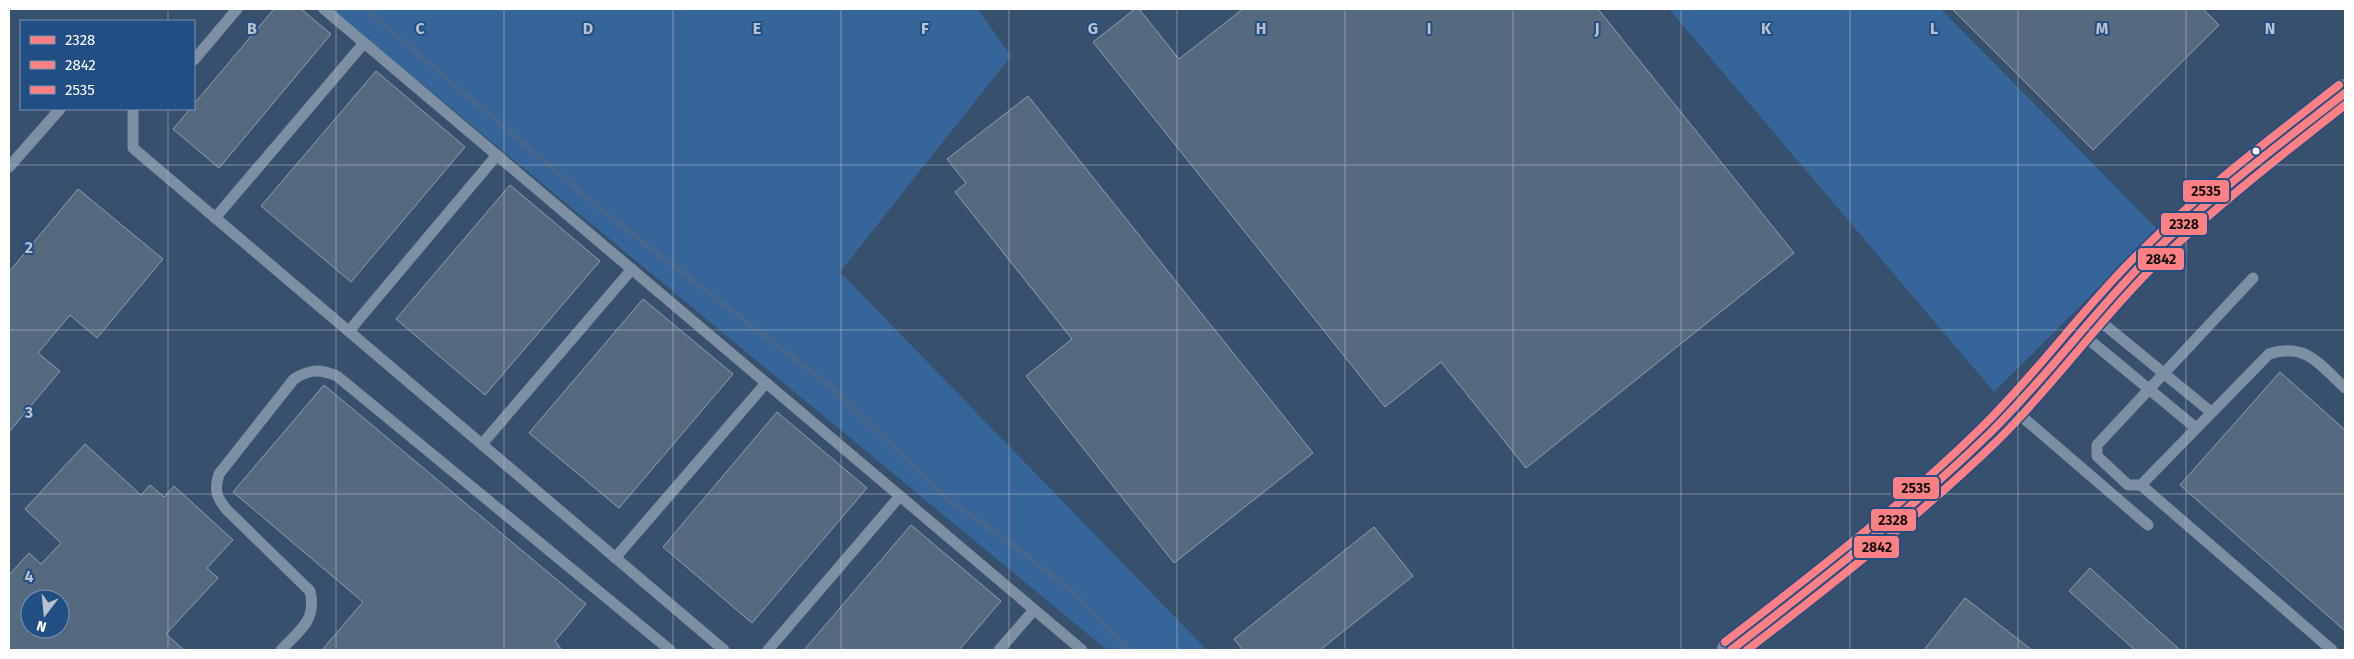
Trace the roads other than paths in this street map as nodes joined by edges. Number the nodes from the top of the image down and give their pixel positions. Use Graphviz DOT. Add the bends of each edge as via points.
graph roads {
  1 [pos="237,9"];
  2 [pos="324,9"];
  3 [pos="364,43"];
  4 [pos="195,59"];
  5 [pos="2345,93"];
  6 [pos="59,110"];
  7 [pos="133,110"];
  8 [pos="497,155"];
  9 [pos="9,167"];
  10 [pos="215,218"];
  11 [pos="632,269"];
  12 [pos="2253,278"];
  13 [pos="2088,325"];
  14 [pos="349,331"];
  15 [pos="2165,374"];
  16 [pos="766,383"];
  17 [pos="2345,388"];
  18 [pos="2151,390"];
  19 [pos="2014,408"];
  20 [pos="2211,412"];
  21 [pos="2196,428"];
  22 [pos="482,444"];
  23 [pos="2141,485"];
  24 [pos="900,496"];
  25 [pos="2148,525"];
  26 [pos="615,558"];
  27 [pos="1034,610"];
  28 [pos="281,650"];
  29 [pos="670,650"];
  30 [pos="724,650"];
  31 [pos="768,650"];
  32 [pos="999,650"];
  33 [pos="1082,650"];
  34 [pos="1730,650"];
  35 [pos="2332,650"];
  1 -- 4 [label="lane"];
  2 -- 3 [label="lane"];
  3 -- 8 [label="lane"];
  3 -- 10 [label="lane"];
  5 -- 13 [label="main road" via="2183,224"];
  6 -- 9 [label="lane"];
  7 -- 10 [label="lane" via="133,148"];
  8 -- 11 [label="lane"];
  8 -- 14 [label="lane"];
  10 -- 14 [label="lane"];
  11 -- 16 [label="lane"];
  11 -- 22 [label="lane"];
  12 -- 15 [label="lane"];
  13 -- 15 [label="lane"];
  13 -- 18 [label="lane"];
  13 -- 19 [label="main road"];
  14 -- 22 [label="lane"];
  15 -- 18 [label="lane"];
  15 -- 20 [label="lane"];
  16 -- 24 [label="lane"];
  16 -- 26 [label="lane"];
  17 -- 20 [label="lane" via="2310,355 2294,349 2281,350 2269,354"];
  18 -- 21 [label="lane"];
  18 -- 23 [label="lane" via="2098,445 2096,451 2097,456 2128,486"];
  19 -- 25 [label="lane"];
  19 -- 34 [label="main road" via="1934,487"];
  20 -- 21 [label="lane"];
  21 -- 23 [label="lane"];
  22 -- 26 [label="lane"];
  23 -- 35 [label="lane"];
  24 -- 27 [label="lane"];
  24 -- 31 [label="lane"];
  26 -- 30 [label="lane"];
  27 -- 32 [label="lane"];
  27 -- 33 [label="lane"];
  28 -- 29 [label="lane" via="311,618 313,604 310,591 226,510 215,487 219,474 294,379 307,371 322,370 345,382"];
}
